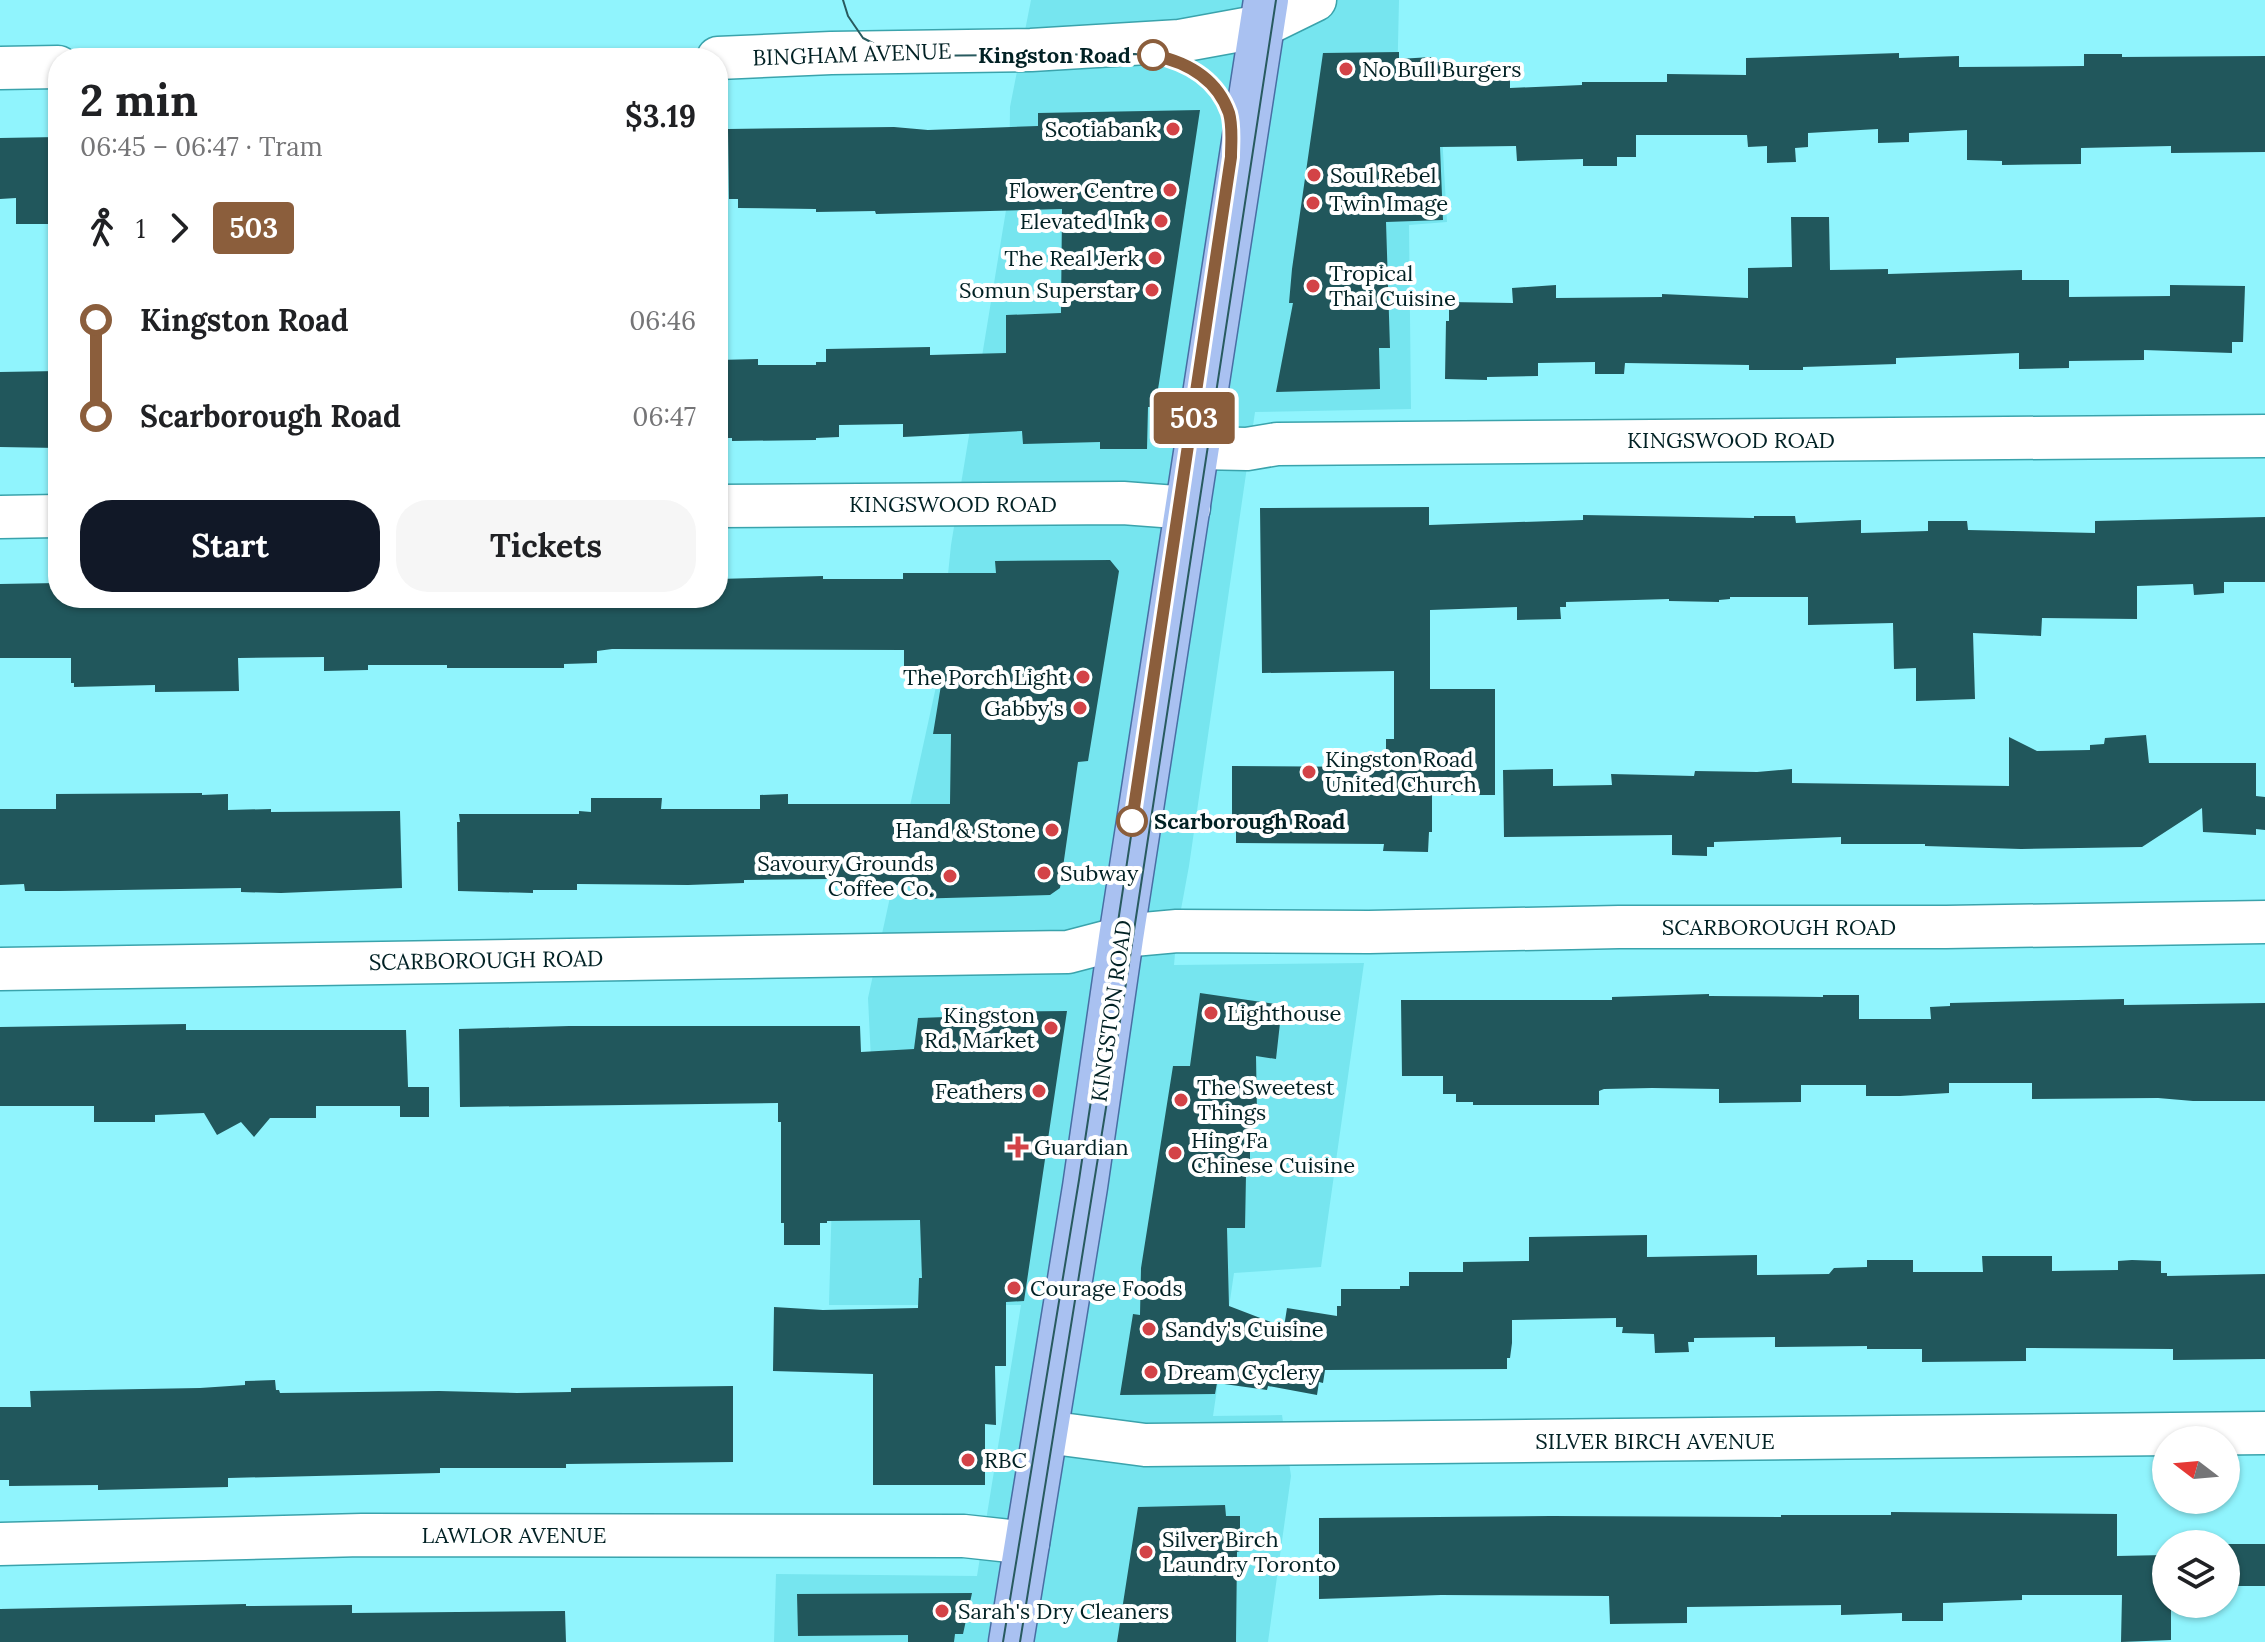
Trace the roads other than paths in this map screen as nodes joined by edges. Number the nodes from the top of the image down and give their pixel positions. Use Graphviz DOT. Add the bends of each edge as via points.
graph roads {
  1 [pos="1315,0"];
  2 [pos="1264,13"];
  3 [pos="728,58"];
  4 [pos="48,67"];
  5 [pos="0,68"];
  6 [pos="2265,436"];
  7 [pos="1198,448"];
  8 [pos="728,506"];
  9 [pos="1189,508"];
  10 [pos="48,516"];
  11 [pos="0,517"];
  12 [pos="2265,922"];
  13 [pos="1121,938"];
  14 [pos="0,969"];
  15 [pos="1046,1432"];
  16 [pos="2265,1433"];
  17 [pos="1028,1543"];
  18 [pos="0,1544"];
  19 [pos="1011,1642"];
  1 -- 2 [label="street, BINGHAM AVENUE"];
  2 -- 3 [label="street, BINGHAM AVENUE" via="1180,41"];
  2 -- 7 [label="main road, KINGSTON ROAD"];
  4 -- 5 [label="street"];
  6 -- 7 [label="street, KINGSWOOD ROAD"];
  7 -- 9 [label="main road, KINGSTON ROAD"];
  8 -- 9 [label="street, KINGSWOOD ROAD" via="1134,503"];
  9 -- 13 [label="main road, KINGSTON ROAD"];
  10 -- 11 [label="street"];
  12 -- 13 [label="street, SCARBOROUGH ROAD" via="1177,931"];
  13 -- 14 [label="street, SCARBOROUGH ROAD" via="1068,952"];
  13 -- 15 [label="main road, KINGSTON ROAD"];
  15 -- 16 [label="street, SILVER BIRCH AVENUE" via="1145,1445"];
  15 -- 17 [label="main road, KINGSTON ROAD"];
  17 -- 18 [label="street, LAWLOR AVENUE" via="964,1536 455,1535"];
  17 -- 19 [label="main road, KINGSTON ROAD"];
}
